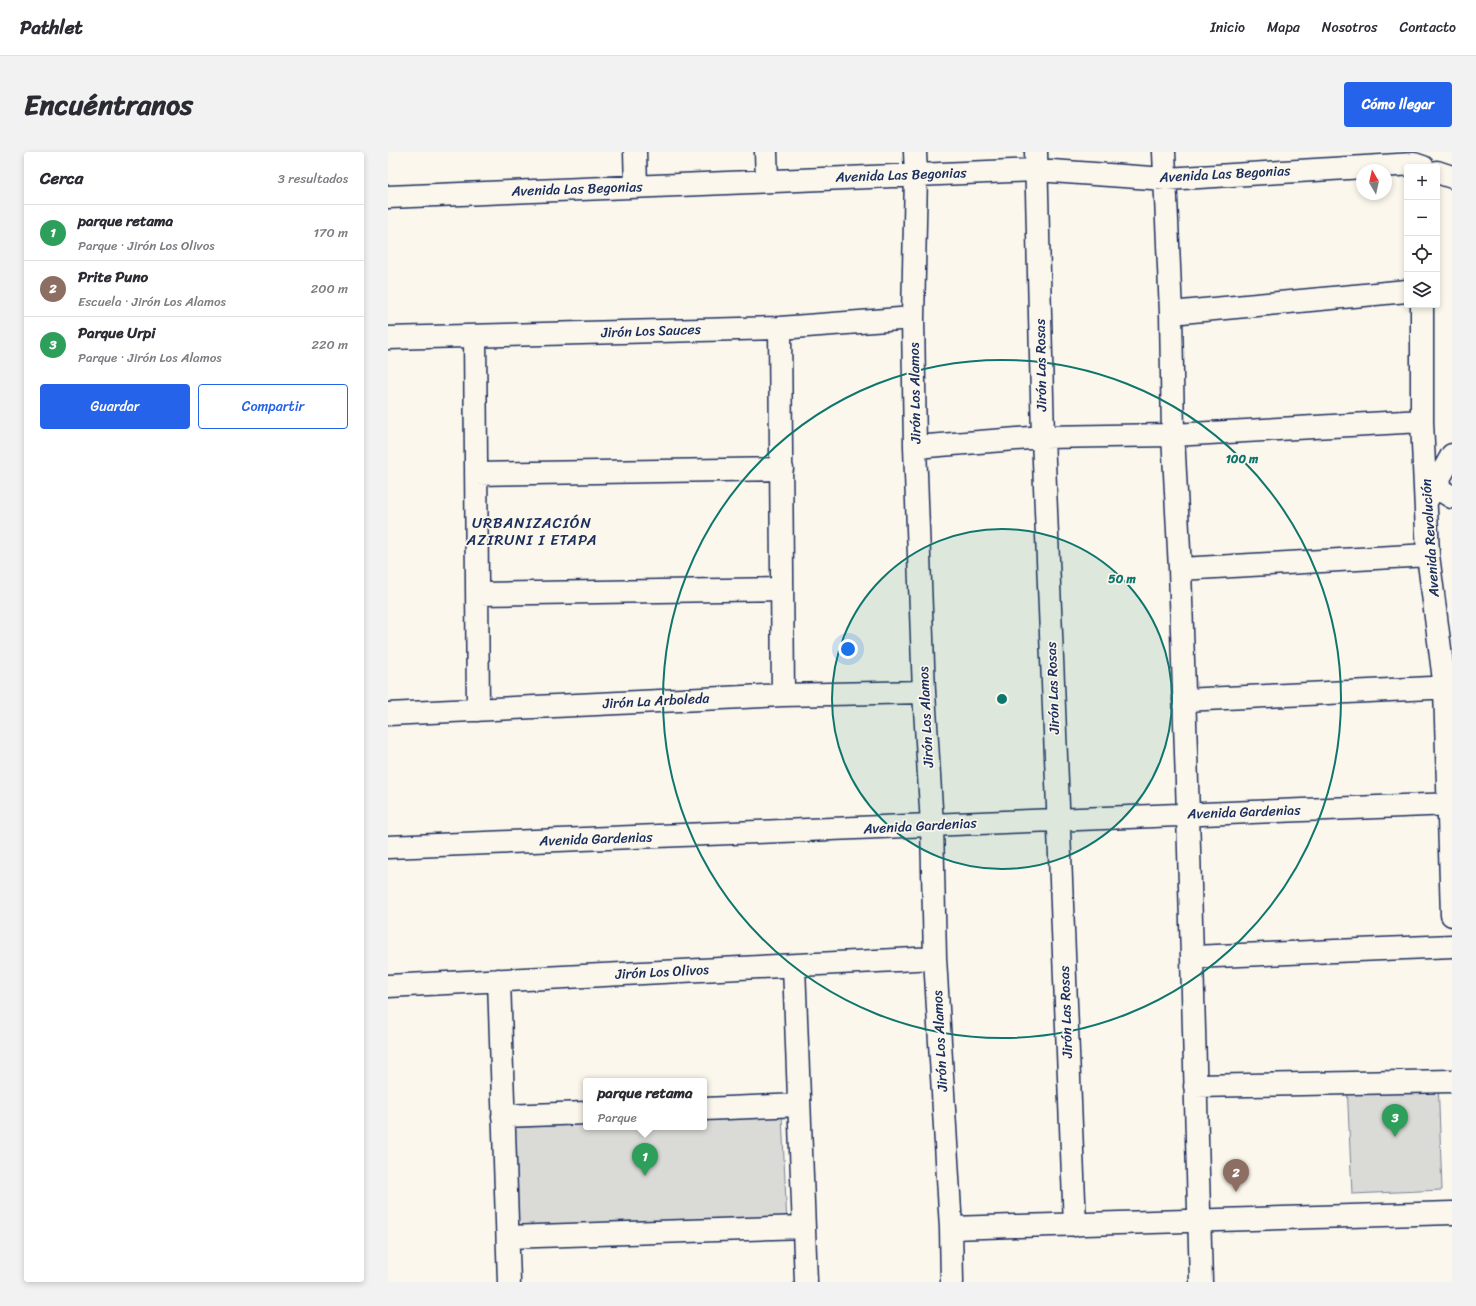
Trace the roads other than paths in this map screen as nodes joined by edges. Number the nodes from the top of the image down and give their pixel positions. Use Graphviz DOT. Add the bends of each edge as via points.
graph roads {
  1 [pos="635,152"];
  2 [pos="766,152"];
  3 [pos="915,152"];
  4 [pos="1164,152"];
  5 [pos="1415,160"];
  6 [pos="1037,161"];
  7 [pos="1440,173"];
  8 [pos="916,175"];
  9 [pos="1452,177"];
  10 [pos="1166,179"];
  11 [pos="767,181"];
  12 [pos="636,186"];
  13 [pos="388,197"];
  14 [pos="1404,291"];
  15 [pos="1422,308"];
  16 [pos="1171,313"];
  17 [pos="913,318"];
  18 [pos="780,328"];
  19 [pos="475,336"];
  20 [pos="388,338"];
  21 [pos="1422,421"];
  22 [pos="1173,435"];
  23 [pos="1043,437"];
  24 [pos="915,447"];
  25 [pos="1452,455"];
  26 [pos="782,469"];
  27 [pos="476,474"];
  28 [pos="1438,494"];
  29 [pos="1428,555"];
  30 [pos="1180,569"];
  31 [pos="782,589"];
  32 [pos="478,594"];
  33 [pos="1448,687"];
  34 [pos="924,692"];
  35 [pos="783,695"];
  36 [pos="1184,700"];
  37 [pos="478,710"];
  38 [pos="388,714"];
  39 [pos="1450,804"];
  40 [pos="1188,814"];
  41 [pos="1058,819"];
  42 [pos="932,826"];
  43 [pos="388,847"];
  44 [pos="1452,915"];
  45 [pos="1452,946"];
  46 [pos="1192,957"];
  47 [pos="935,958"];
  48 [pos="794,966"];
  49 [pos="499,980"];
  50 [pos="388,986"];
  51 [pos="1452,1081"];
  52 [pos="1195,1086"];
  53 [pos="799,1105"];
  54 [pos="707,1109"];
  55 [pos="583,1113"];
  56 [pos="503,1116"];
  57 [pos="1452,1213"];
  58 [pos="1198,1221"];
  59 [pos="1075,1225"];
  60 [pos="804,1227"];
  61 [pos="951,1228"];
  62 [pos="508,1237"];
  63 [pos="509,1282"];
  64 [pos="806,1282"];
  65 [pos="952,1282"];
  66 [pos="1201,1282"];
  1 -- 12 [label="street"];
  2 -- 11 [label="street"];
  3 -- 8 [label="street, Jirón Los Alamos"];
  4 -- 10 [label="street"];
  5 -- 10 [label="street, Avenida Las Begonias"];
  6 -- 8 [label="street, Avenida Las Begonias"];
  6 -- 10 [label="street, Avenida Las Begonias"];
  6 -- 23 [label="street, Jirón Las Rosas"];
  7 -- 9 [label="street"];
  8 -- 11 [label="street, Avenida Las Begonias"];
  8 -- 17 [label="street, Jirón Los Alamos"];
  10 -- 16 [label="street"];
  11 -- 12 [label="street, Avenida Las Begonias"];
  12 -- 13 [label="street, Avenida Las Begonias"];
  14 -- 16 [label="street"];
  15 -- 21 [label="street, Avenida Revolución"];
  16 -- 22 [label="street"];
  17 -- 18 [label="street, Jirón Los Sauces"];
  17 -- 24 [label="street, Jirón Los Alamos"];
  18 -- 19 [label="street, Jirón Los Sauces"];
  18 -- 26 [label="street"];
  19 -- 20 [label="street, Jirón Los Sauces"];
  19 -- 27 [label="street"];
  21 -- 22 [label="street"];
  21 -- 28 [label="street, Avenida Revolución"];
  22 -- 23 [label="street"];
  22 -- 30 [label="street"];
  23 -- 24 [label="street"];
  23 -- 41 [label="street, Jirón Las Rosas"];
  24 -- 34 [label="street, Jirón Los Alamos"];
  25 -- 28 [label="street"];
  26 -- 27 [label="street"];
  26 -- 31 [label="street"];
  27 -- 32 [label="street"];
  28 -- 29 [label="street, Avenida Revolución"];
  29 -- 30 [label="street"];
  29 -- 33 [label="street, Avenida Revolución"];
  30 -- 36 [label="street"];
  31 -- 32 [label="street"];
  31 -- 35 [label="street"];
  32 -- 37 [label="street"];
  33 -- 36 [label="street"];
  33 -- 39 [label="street, Avenida Revolución"];
  34 -- 35 [label="street, Jirón La Arboleda"];
  34 -- 42 [label="street, Jirón Los Alamos"];
  35 -- 37 [label="street, Jirón La Arboleda"];
  36 -- 40 [label="street"];
  37 -- 38 [label="street, Jirón La Arboleda"];
  39 -- 40 [label="street, Avenida Gardenias"];
  39 -- 44 [label="street, Avenida Revolución"];
  40 -- 41 [label="street, Avenida Gardenias"];
  40 -- 46 [label="street"];
  41 -- 42 [label="street, Avenida Gardenias"];
  41 -- 59 [label="street, Jirón Las Rosas"];
  42 -- 43 [label="street, Avenida Gardenias"];
  42 -- 47 [label="street, Jirón Los Alamos"];
  45 -- 46 [label="street"];
  46 -- 52 [label="street"];
  47 -- 48 [label="street, Jirón Los Olivos"];
  47 -- 61 [label="street, Jirón Los Alamos"];
  48 -- 49 [label="street, Jirón Los Olivos"];
  48 -- 53 [label="street"];
  49 -- 50 [label="street, Jirón Los Olivos"];
  49 -- 56 [label="street"];
  51 -- 52 [label="street"];
  52 -- 58 [label="street"];
  53 -- 54 [label="street"];
  53 -- 60 [label="street"];
  55 -- 56 [label="street"];
  56 -- 62 [label="street"];
  57 -- 58 [label="street"];
  58 -- 59 [label="street"];
  58 -- 66 [label="street"];
  59 -- 61 [label="street"];
  60 -- 62 [label="street"];
  60 -- 64 [label="street"];
  61 -- 65 [label="street, Jirón Los Alamos"];
  62 -- 63 [label="street"];
}
